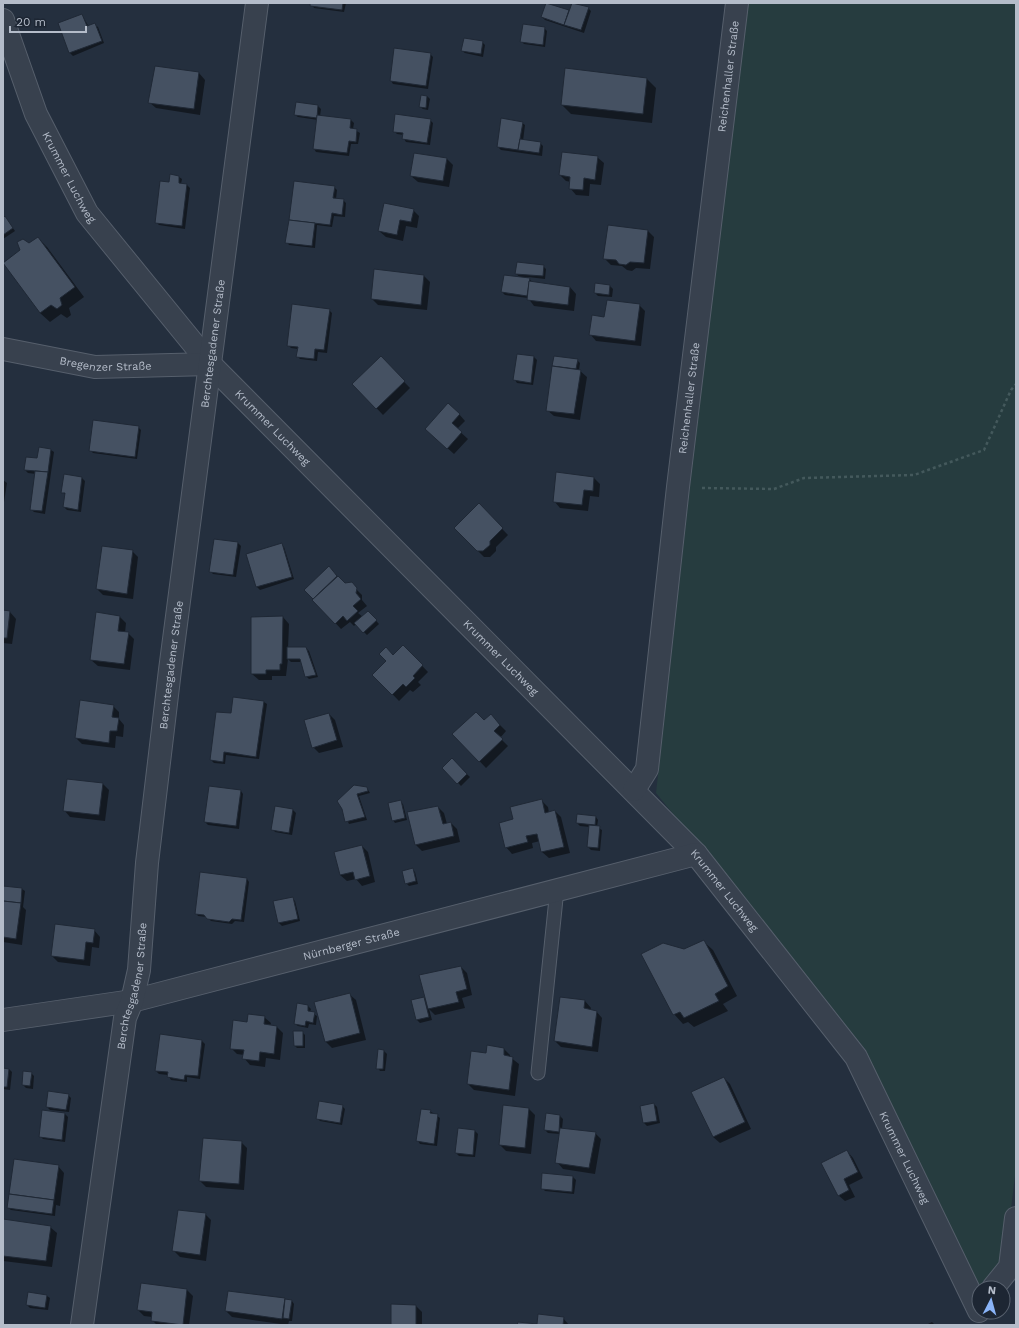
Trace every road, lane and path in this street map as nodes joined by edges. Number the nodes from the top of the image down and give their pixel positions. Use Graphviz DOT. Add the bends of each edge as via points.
graph roads {
  1 [pos="256,3"];
  2 [pos="737,3"];
  3 [pos="3,20"];
  4 [pos="3,349"];
  5 [pos="210,364"];
  6 [pos="1016,384"];
  7 [pos="678,487"];
  8 [pos="634,790"];
  9 [pos="696,854"];
  10 [pos="557,889"];
  11 [pos="132,1001"];
  12 [pos="3,1020"];
  13 [pos="538,1073"];
  14 [pos="1016,1218"];
  15 [pos="999,1280"];
  16 [pos="971,1293"];
  17 [pos="82,1325"];
  1 -- 5 [label="street, Berchtesgadener Straße"];
  2 -- 7 [label="street, Reichenhaller Straße"];
  3 -- 5 [label="street, Krummer Luchweg" via="36,114 87,213"];
  4 -- 5 [label="street, Bregenzer Straße" via="95,367"];
  5 -- 8 [label="street, Krummer Luchweg"];
  5 -- 11 [label="street, Berchtesgadener Straße" via="147,863 140,970"];
  6 -- 7 [label="path" via="984,450 914,475 804,478 774,489"];
  7 -- 8 [label="street, Reichenhaller Straße" via="647,769"];
  8 -- 9 [label="street, Krummer Luchweg"];
  9 -- 10 [label="street, Nürnberger Straße"];
  9 -- 16 [label="street, Krummer Luchweg" via="856,1057"];
  10 -- 11 [label="street, Nürnberger Straße"];
  10 -- 13 [label="lane"];
  11 -- 12 [label="street, Nürnberger Straße"];
  11 -- 17 [label="street, Berchtesgadener Straße" via="125,1018"];
  14 -- 15 [label="street" via="1010,1267"];
}
